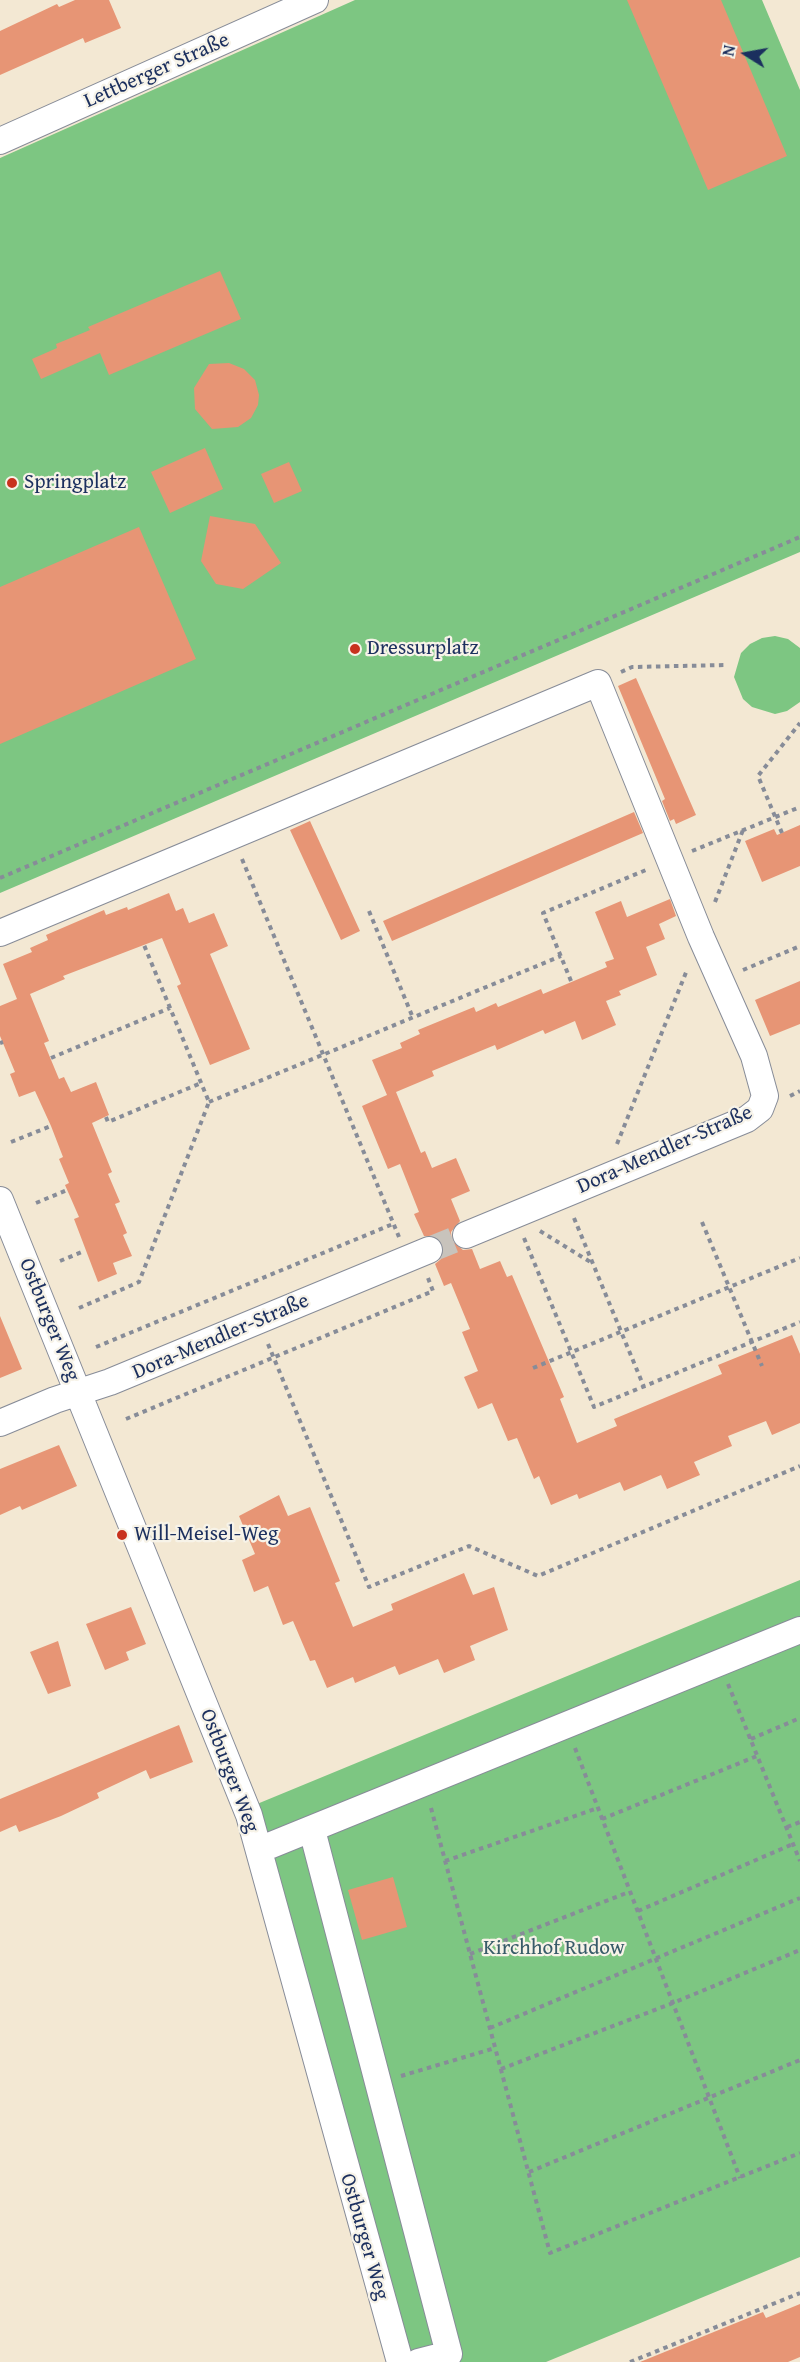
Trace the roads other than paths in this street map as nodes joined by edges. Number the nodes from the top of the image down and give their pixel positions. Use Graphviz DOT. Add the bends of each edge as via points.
graph roads {
  1 [pos="315,0"];
  2 [pos="0,141"];
  3 [pos="0,933"];
  4 [pos="0,1200"];
  5 [pos="466,1235"];
  6 [pos="418,1255"];
  7 [pos="78,1393"];
  8 [pos="0,1423"];
  9 [pos="800,1630"];
  10 [pos="312,1830"];
  11 [pos="259,1850"];
  12 [pos="400,2362"];
  13 [pos="418,2362"];
  1 -- 2 [label="street, Lettberger Straße"];
  3 -- 5 [label="street, Dora-Mendler-Straße" via="598,683 754,1056 765,1096 760,1109 747,1119 565,1194 523,1220"];
  4 -- 7 [label="street, Ostburger Weg"];
  6 -- 7 [label="street, Dora-Mendler-Straße"];
  7 -- 8 [label="street"];
  7 -- 11 [label="street, Ostburger Weg" via="249,1815"];
  9 -- 10 [label="street"];
  10 -- 11 [label="street"];
  10 -- 13 [label="street" via="449,2354"];
  11 -- 12 [label="street, Ostburger Weg"];
}
